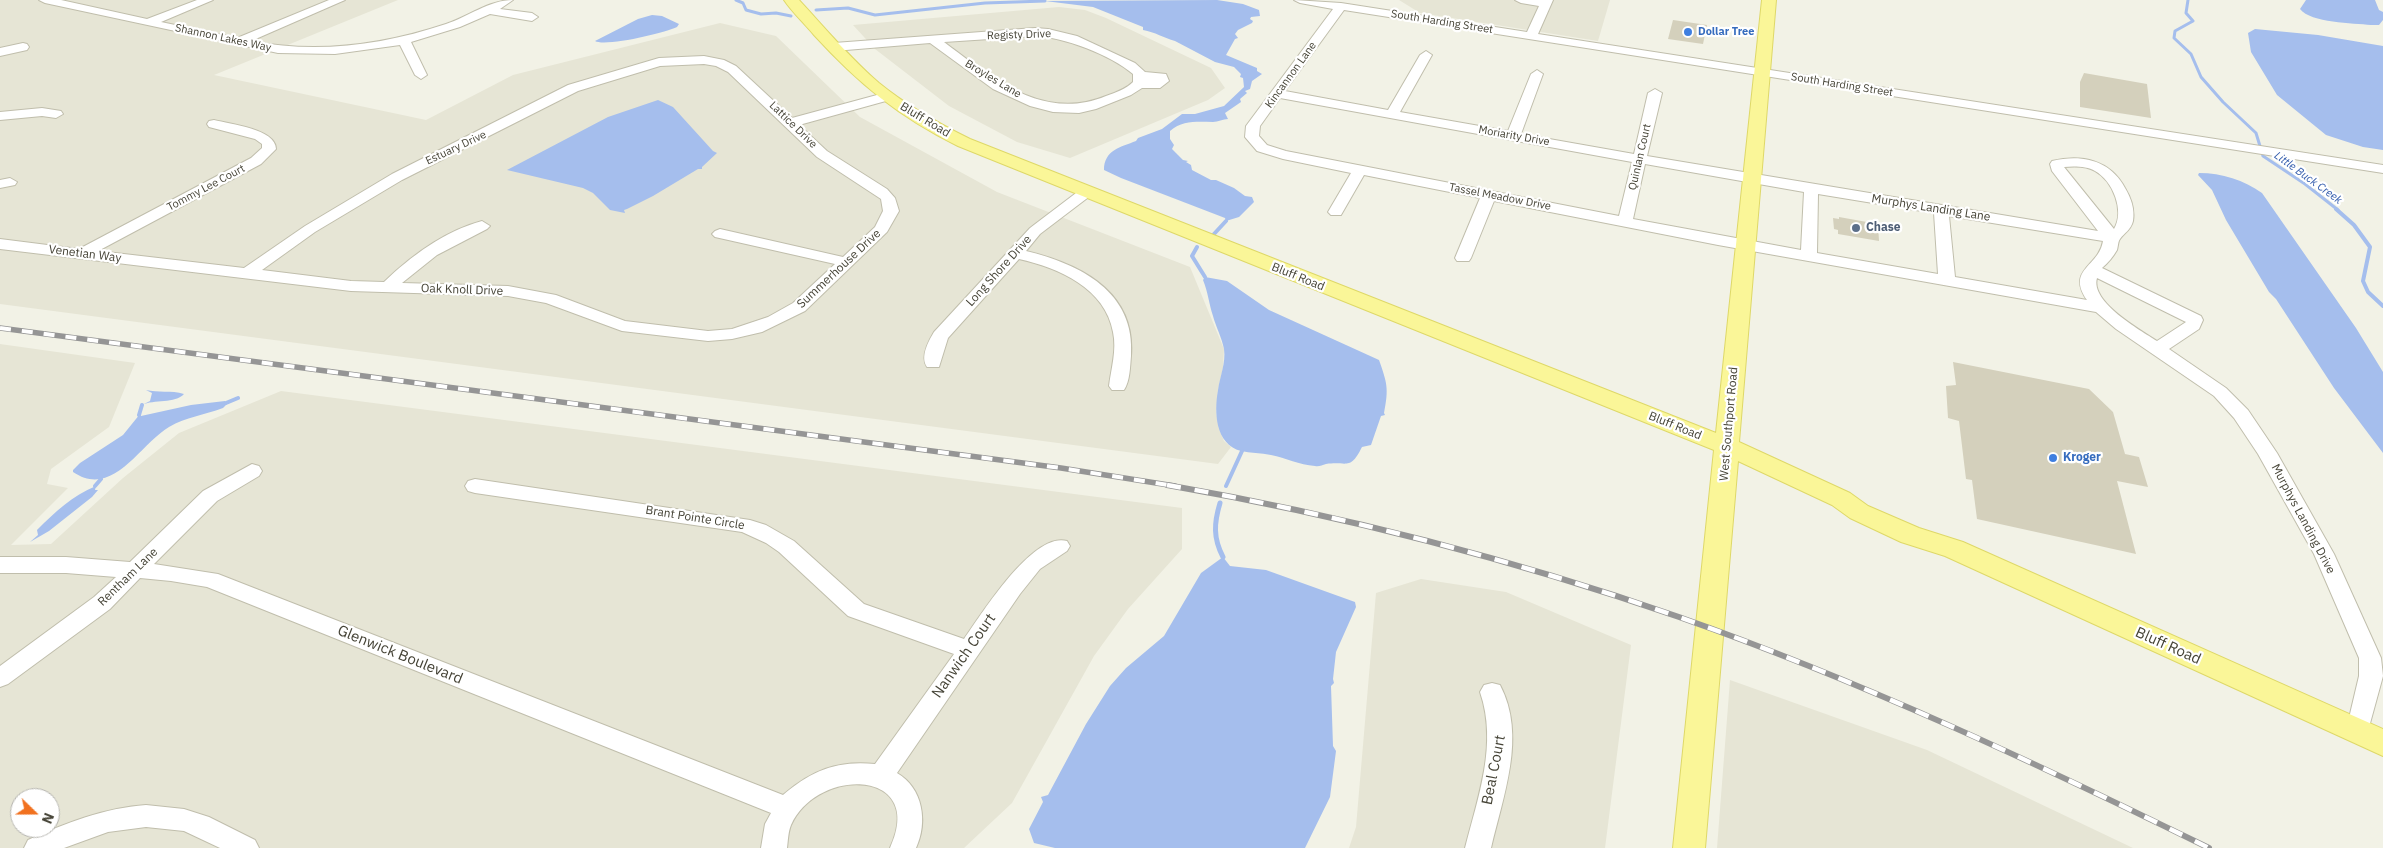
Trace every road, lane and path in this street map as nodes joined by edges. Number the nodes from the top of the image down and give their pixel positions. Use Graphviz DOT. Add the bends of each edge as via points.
graph roads {
  1 [pos="45,0"];
  2 [pos="207,0"];
  3 [pos="339,0"];
  4 [pos="507,0"];
  5 [pos="791,0"];
  6 [pos="1300,0"];
  7 [pos="1521,0"];
  8 [pos="1769,0"];
  9 [pos="1546,2"];
  10 [pos="1341,6"];
  11 [pos="491,10"];
  12 [pos="532,17"];
  13 [pos="149,22"];
  14 [pos="1532,36"];
  15 [pos="404,40"];
  16 [pos="933,40"];
  17 [pos="238,42"];
  18 [pos="23,47"];
  19 [pos="834,47"];
  20 [pos="0,52"];
  21 [pos="1426,55"];
  22 [pos="683,59"];
  23 [pos="1761,72"];
  24 [pos="421,74"];
  25 [pos="1537,74"];
  26 [pos="1655,93"];
  27 [pos="1277,94"];
  28 [pos="888,96"];
  29 [pos="1098,104"];
  30 [pos="56,114"];
  31 [pos="1392,114"];
  32 [pos="0,116"];
  33 [pos="791,123"];
  34 [pos="214,124"];
  35 [pos="1512,136"];
  36 [pos="1258,144"];
  37 [pos="1641,159"];
  38 [pos="2383,169"];
  39 [pos="1360,170"];
  40 [pos="1751,178"];
  41 [pos="1811,188"];
  42 [pos="1085,193"];
  43 [pos="1489,195"];
  44 [pos="1941,210"];
  45 [pos="891,211"];
  46 [pos="1336,212"];
  47 [pos="1625,222"];
  48 [pos="482,226"];
  49 [pos="720,234"];
  50 [pos="2111,238"];
  51 [pos="0,244"];
  52 [pos="1745,245"];
  53 [pos="1015,253"];
  54 [pos="82,254"];
  55 [pos="1809,256"];
  56 [pos="1463,258"];
  57 [pos="846,262"];
  58 [pos="170,264"];
  59 [pos="2092,270"];
  60 [pos="246,274"];
  61 [pos="1947,281"];
  62 [pos="387,288"];
  63 [pos="2101,308"];
  64 [pos="750,330"];
  65 [pos="2157,349"];
  66 [pos="933,363"];
  67 [pos="1118,386"];
  68 [pos="1727,446"];
  69 [pos="252,471"];
  70 [pos="475,486"];
  71 [pos="1060,546"];
  72 [pos="0,564"];
  73 [pos="135,570"];
  74 [pos="968,650"];
  75 [pos="0,678"];
  76 [pos="1492,692"];
  77 [pos="2358,731"];
  78 [pos="2383,743"];
  79 [pos="880,776"];
  80 [pos="787,808"];
  81 [pos="107,822"];
  82 [pos="37,848"];
  83 [pos="246,848"];
  84 [pos="774,848"];
  85 [pos="903,848"];
  86 [pos="1478,848"];
  87 [pos="1689,848"];
  1 -- 13 [label="street, Shannon Lakes Way"];
  2 -- 13 [label="street"];
  3 -- 17 [label="street"];
  4 -- 11 [label="street, Shannon Lakes Way"];
  5 -- 19 [label="main road, Bluff Road"];
  6 -- 10 [label="street, South Harding Street"];
  7 -- 9 [label="street"];
  8 -- 23 [label="main road, West Southport Road"];
  9 -- 14 [label="street"];
  10 -- 14 [label="street, South Harding Street"];
  10 -- 27 [label="street, Kincannon Lane"];
  11 -- 12 [label="street"];
  11 -- 15 [label="street, Shannon Lakes Way" via="460,24"];
  13 -- 17 [label="street, Shannon Lakes Way"];
  14 -- 23 [label="street, South Harding Street"];
  15 -- 17 [label="street, Shannon Lakes Way" via="363,47 312,50 279,49"];
  15 -- 24 [label="street"];
  16 -- 19 [label="street, Registy Drive"];
  16 -- 29 [label="street, Broyles Lane" via="997,84 1038,105 1057,109 1054,118 1066,121 1077,116 1076,109"];
  16 -- 29 [label="street, Registy Drive" via="1058,33 1131,66 1139,80 1129,91"];
  18 -- 20 [label="street"];
  19 -- 28 [label="main road, Bluff Road" via="861,75"];
  21 -- 31 [label="street"];
  22 -- 33 [label="street, Lattice Drive" via="704,60 732,68"];
  22 -- 60 [label="street, Estuary Drive" via="642,65 573,88 397,177 310,229"];
  23 -- 38 [label="street, South Harding Street"];
  23 -- 40 [label="main road, West Southport Road"];
  25 -- 35 [label="street"];
  26 -- 37 [label="street, Quinlan Court"];
  27 -- 31 [label="street, Moriarity Drive"];
  27 -- 36 [label="street, Kincannon Lane" via="1252,128 1252,137"];
  28 -- 33 [label="street"];
  28 -- 42 [label="main road, Bluff Road" via="974,147"];
  30 -- 32 [label="street"];
  31 -- 35 [label="street, Moriarity Drive"];
  33 -- 45 [label="street, Lattice Drive" via="829,159 882,192 888,198"];
  34 -- 54 [label="street, Tommy Lee Court" via="265,139 270,144 267,152 256,161"];
  35 -- 37 [label="street, Moriarity Drive"];
  36 -- 39 [label="street, Tassel Meadow Drive" via="1278,154"];
  37 -- 40 [label="street, Moriarity Drive"];
  37 -- 47 [label="street, Quinlan Court"];
  39 -- 43 [label="street, Tassel Meadow Drive"];
  39 -- 46 [label="street"];
  40 -- 41 [label="street, Murphys Landing Lane"];
  40 -- 52 [label="main road, West Southport Road"];
  41 -- 44 [label="street, Murphys Landing Lane"];
  41 -- 55 [label="street"];
  42 -- 53 [label="street, Long Shore Drive" via="1035,231"];
  42 -- 68 [label="main road, Bluff Road"];
  43 -- 47 [label="street, Tassel Meadow Drive"];
  43 -- 56 [label="street"];
  44 -- 50 [label="street, Murphys Landing Lane"];
  44 -- 61 [label="street"];
  45 -- 57 [label="street, Summerhouse Drive" via="882,229"];
  47 -- 52 [label="street, Tassel Meadow Drive"];
  48 -- 62 [label="street" via="459,235 418,259"];
  49 -- 57 [label="street"];
  50 -- 50 [label="street" via="2123,230 2125,213 2124,199 2114,182 2102,169 2092,165 2057,164"];
  50 -- 59 [label="street" via="2110,250"];
  51 -- 54 [label="street, Venetian Way"];
  52 -- 55 [label="street, Tassel Meadow Drive"];
  52 -- 68 [label="main road, West Southport Road"];
  53 -- 66 [label="street, Long Shore Drive" via="940,336 933,352"];
  53 -- 67 [label="street" via="1050,262 1074,273 1109,302 1122,332"];
  54 -- 58 [label="street, Venetian Way"];
  55 -- 61 [label="street, Tassel Meadow Drive"];
  57 -- 64 [label="street, Summerhouse Drive" via="799,307"];
  58 -- 60 [label="street, Oak Knoll Drive"];
  59 -- 63 [label="street, Murphys Landing Drive" via="2088,286 2092,298"];
  59 -- 65 [label="street" via="2195,320 2193,325"];
  60 -- 62 [label="street, Oak Knoll Drive"];
  61 -- 63 [label="street, Tassel Meadow Drive"];
  62 -- 64 [label="street, Oak Knoll Drive" via="516,292 560,302 622,326 690,335"];
  63 -- 65 [label="street, Murphys Landing Drive"];
  65 -- 77 [label="street, Murphys Landing Drive" via="2220,392 2237,409 2267,453 2324,554 2370,658 2371,676"];
  68 -- 77 [label="main road, Bluff Road" via="1841,499 1859,512 1893,528 1954,549"];
  68 -- 87 [label="main road, West Southport Road"];
  69 -- 73 [label="street, Rentham Lane" via="210,496"];
  70 -- 74 [label="street, Brant Pointe Circle" via="759,529 781,542 856,610"];
  71 -- 74 [label="street, Nanwich Court" via="1033,564 1020,578"];
  72 -- 73 [label="street, Glenwick Boulevard"];
  73 -- 75 [label="street, Rentham Lane" via="90,613"];
  73 -- 80 [label="street, Glenwick Boulevard" via="184,574 217,582"];
  74 -- 79 [label="street, Nanwich Court"];
  76 -- 86 [label="street, Beal Court" via="1500,714 1501,751"];
  77 -- 78 [label="main road, Bluff Road"];
  79 -- 80 [label="street" via="858,772 826,778 804,790"];
  79 -- 85 [label="street" via="898,788 909,807 910,829"];
  80 -- 84 [label="street" via="776,828"];
  81 -- 82 [label="street" via="59,837"];
  81 -- 83 [label="street" via="135,817 174,818"];
}
